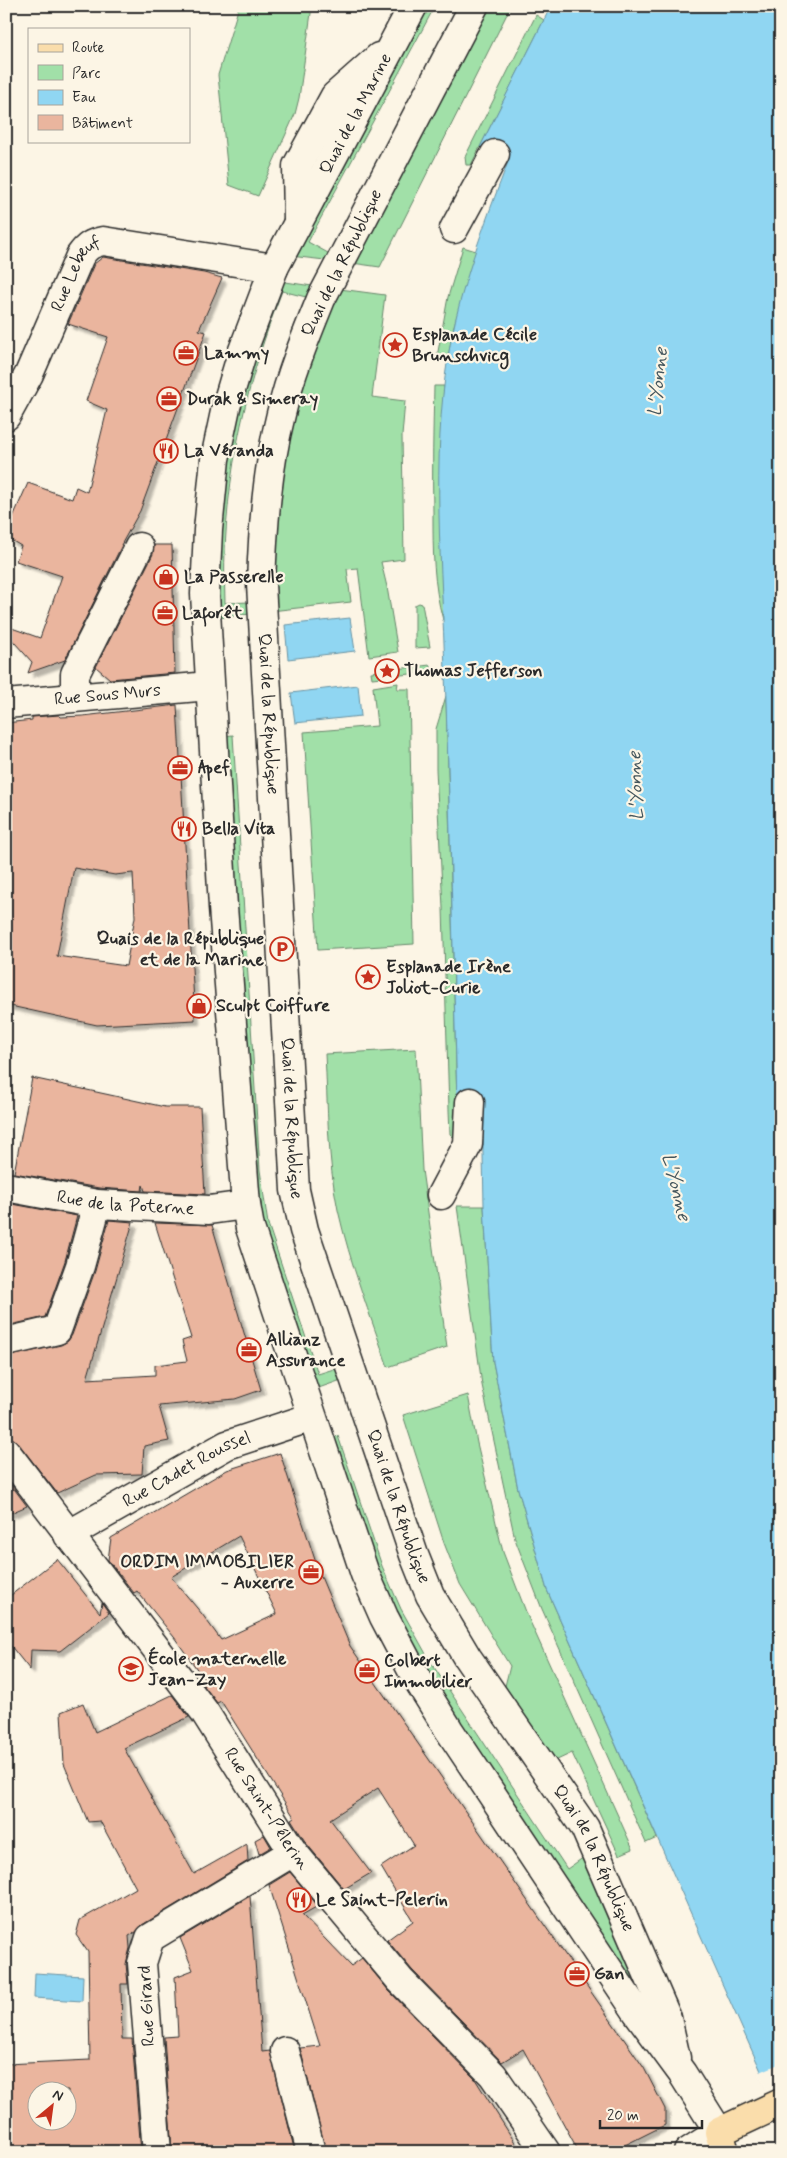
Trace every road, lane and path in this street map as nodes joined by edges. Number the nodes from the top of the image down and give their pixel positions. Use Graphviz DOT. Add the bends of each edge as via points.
graph roads {
  1 [pos="413,6"];
  2 [pos="474,6"];
  3 [pos="495,154"];
  4 [pos="298,222"];
  5 [pos="454,229"];
  6 [pos="274,268"];
  7 [pos="6,416"];
  8 [pos="139,547"];
  9 [pos="209,686"];
  10 [pos="75,697"];
  11 [pos="6,704"];
  12 [pos="470,1102"];
  13 [pos="6,1187"];
  14 [pos="441,1195"];
  15 [pos="97,1204"];
  16 [pos="246,1205"];
  17 [pos="6,1342"];
  18 [pos="312,1417"];
  19 [pos="6,1452"];
  20 [pos="68,1535"];
  21 [pos="293,1852"];
  22 [pos="285,2051"];
  23 [pos="679,2069"];
  24 [pos="772,2107"];
  25 [pos="722,2142"];
  26 [pos="157,2152"];
  27 [pos="311,2152"];
  28 [pos="546,2152"];
  29 [pos="688,2152"];
  1 -- 4 [label="street, Quai de la Marine"];
  2 -- 23 [label="street, Quai de la République" via="321,299 281,413 270,468 262,533 261,584 295,1190 304,1230 430,1595 467,1657 585,1828 667,2018"];
  3 -- 5 [label="street"];
  4 -- 6 [label="street, Quai de la République"];
  6 -- 7 [label="street, Rue Lebeuf" via="227,251 103,241 86,247 30,374"];
  6 -- 9 [label="street, Quai de la République" via="242,353 215,459 205,585"];
  8 -- 10 [label="street" via="74,674"];
  9 -- 10 [label="street, Rue Sous Murs"];
  9 -- 16 [label="street, Quai de la République"];
  10 -- 11 [label="street, Rue Sous Murs"];
  12 -- 14 [label="street" via="468,1144"];
  13 -- 15 [label="street, Rue de la Poterne"];
  15 -- 16 [label="street, Rue de la Poterne" via="208,1210"];
  15 -- 17 [label="street" via="80,1266 57,1330"];
  16 -- 18 [label="street, Quai de la République" via="250,1228"];
  18 -- 20 [label="street, Rue Cadet Roussel" via="227,1445"];
  18 -- 23 [label="street, Quai de la République" via="365,1574 413,1672 637,2012"];
  19 -- 20 [label="street, Rue Saint-Pélerin"];
  20 -- 21 [label="street, Rue Saint-Pélerin" via="204,1712"];
  21 -- 26 [label="street, Rue Girard" via="150,1938 142,1964"];
  21 -- 28 [label="street, Rue Saint-Pélerin" via="400,1980 493,2075"];
  22 -- 27 [label="street"];
  23 -- 25 [label="street, Quai de la République"];
  24 -- 25 [label="main road"];
  25 -- 29 [label="street"];
}
